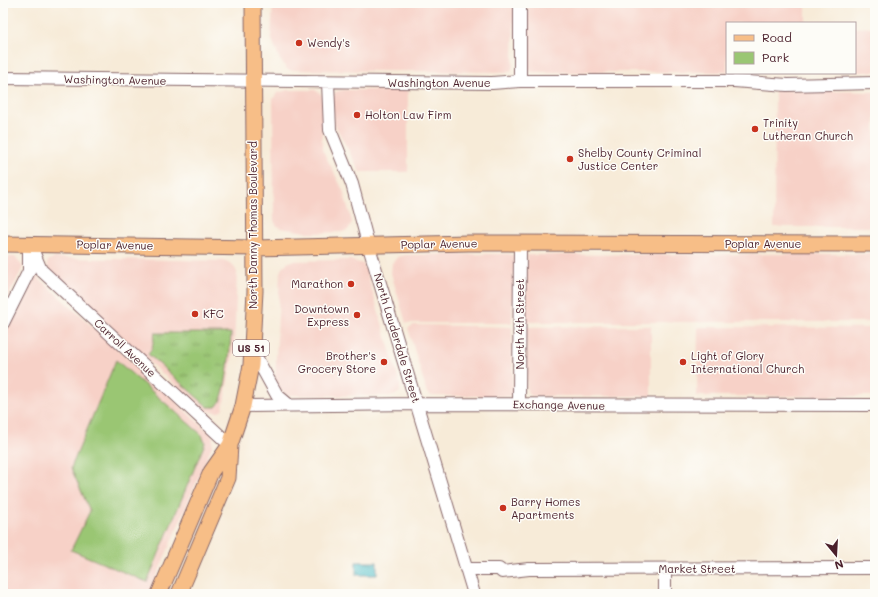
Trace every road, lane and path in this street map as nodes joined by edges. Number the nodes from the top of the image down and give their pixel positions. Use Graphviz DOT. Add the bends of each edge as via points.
graph roads {
  1 [pos="253,3"];
  2 [pos="520,3"];
  3 [pos="3,78"];
  4 [pos="520,81"];
  5 [pos="253,82"];
  6 [pos="328,82"];
  7 [pos="875,83"];
  8 [pos="520,243"];
  9 [pos="3,244"];
  10 [pos="30,244"];
  11 [pos="875,244"];
  12 [pos="369,247"];
  13 [pos="255,248"];
  14 [pos="3,323"];
  15 [pos="251,348"];
  16 [pos="416,404"];
  17 [pos="519,404"];
  18 [pos="289,405"];
  19 [pos="875,405"];
  20 [pos="243,406"];
  21 [pos="230,445"];
  22 [pos="875,568"];
  23 [pos="466,569"];
  24 [pos="665,569"];
  25 [pos="159,594"];
  26 [pos="179,594"];
  27 [pos="474,594"];
  28 [pos="664,594"];
  1 -- 5 [label="main road, North Danny Thomas Boulevard / US 51"];
  2 -- 4 [label="street"];
  3 -- 5 [label="street, Washington Avenue"];
  4 -- 6 [label="street, Washington Avenue"];
  4 -- 7 [label="street, Washington Avenue" via="734,81 787,85"];
  5 -- 6 [label="street, Washington Avenue"];
  5 -- 13 [label="main road, North Danny Thomas Boulevard / US 51"];
  6 -- 12 [label="street, North Lauderdale Street" via="330,130 352,184"];
  8 -- 11 [label="main road, Poplar Avenue"];
  8 -- 12 [label="main road, Poplar Avenue"];
  8 -- 17 [label="street, North 4th Street"];
  9 -- 10 [label="main road, Poplar Avenue"];
  10 -- 13 [label="main road, Poplar Avenue"];
  10 -- 14 [label="street" via="29,271"];
  10 -- 21 [label="street, Carroll Avenue" via="41,270"];
  12 -- 13 [label="main road, Poplar Avenue"];
  12 -- 16 [label="street, North Lauderdale Street"];
  13 -- 15 [label="main road, North Danny Thomas Boulevard / US 51"];
  15 -- 18 [label="street" via="277,395"];
  15 -- 20 [label="main road, North Danny Thomas Boulevard / US 51"];
  16 -- 17 [label="street, Exchange Avenue"];
  16 -- 18 [label="street, Exchange Avenue"];
  16 -- 23 [label="street, North Lauderdale Street"];
  17 -- 19 [label="street, Exchange Avenue"];
  18 -- 20 [label="street, Exchange Avenue"];
  20 -- 21 [label="main road, North Danny Thomas Boulevard / US 51"];
  21 -- 25 [label="main road, North Danny Thomas Boulevard / US 51" via="211,472"];
  21 -- 26 [label="main road, North Danny Thomas Boulevard / US 51" via="228,478"];
  22 -- 24 [label="street, Market Street"];
  23 -- 24 [label="street, Market Street" via="499,569 502,572 516,572 520,569"];
  23 -- 27 [label="street, North Lauderdale Street"];
  24 -- 28 [label="street"];
}
